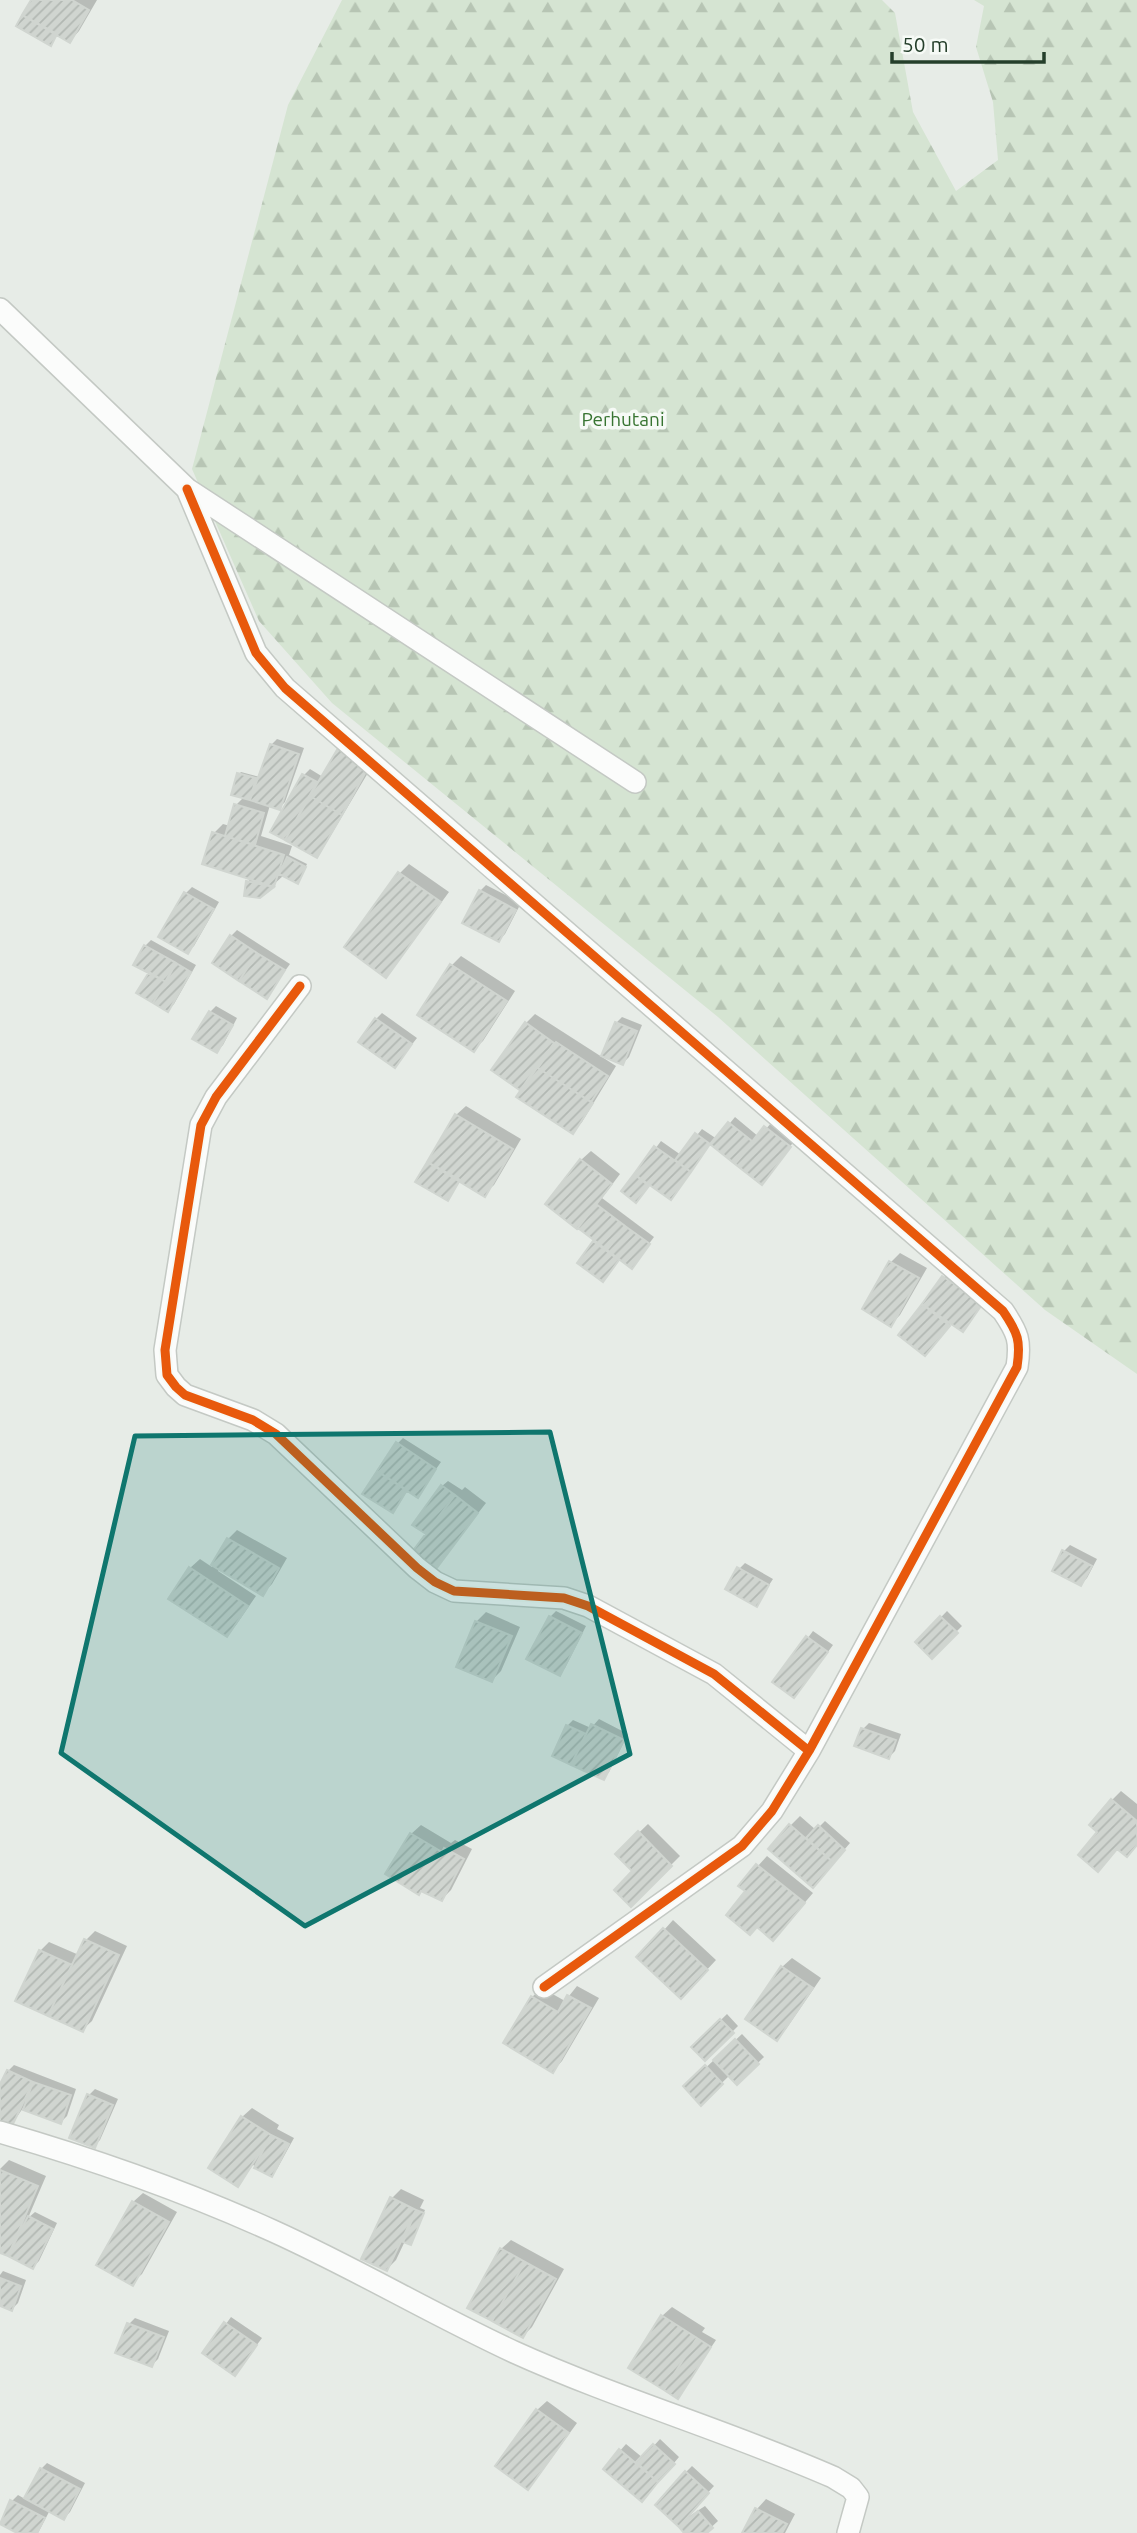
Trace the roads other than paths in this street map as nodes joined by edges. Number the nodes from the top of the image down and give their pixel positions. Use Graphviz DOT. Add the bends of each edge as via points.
graph roads {
  1 [pos="0,309"];
  2 [pos="187,489"];
  3 [pos="635,782"];
  4 [pos="300,986"];
  5 [pos="809,1751"];
  6 [pos="544,1987"];
  7 [pos="0,2132"];
  8 [pos="848,2533"];
  1 -- 2 [label="street"];
  2 -- 3 [label="street"];
  2 -- 5 [label="street" via="256,653 285,688 1003,1311 1015,1328 1020,1345 1017,1367"];
  4 -- 5 [label="street" via="216,1097 201,1125 165,1349 167,1375 185,1395 253,1420 276,1434 435,1582 454,1591 564,1598 588,1606 714,1674"];
  5 -- 6 [label="street" via="772,1811 742,1846"];
  7 -- 8 [label="street" via="183,2193 273,2231 513,2351 833,2476 858,2497"];
}
